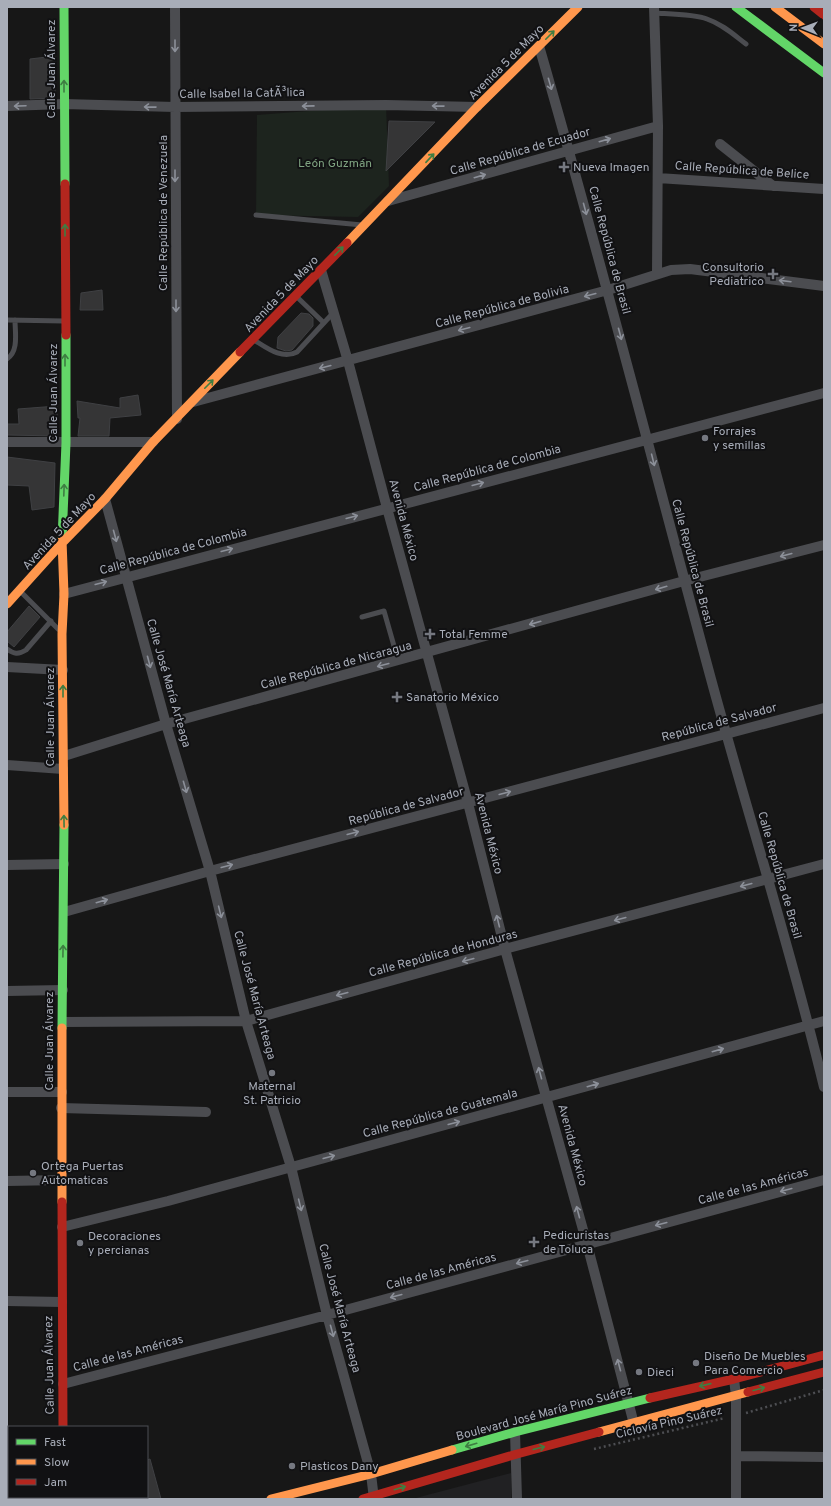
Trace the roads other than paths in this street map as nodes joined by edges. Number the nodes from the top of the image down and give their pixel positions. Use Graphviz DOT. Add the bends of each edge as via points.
graph roads {
  1 [pos="64,7"];
  2 [pos="175,7"];
  3 [pos="578,7"];
  4 [pos="736,7"];
  5 [pos="775,7"];
  6 [pos="814,7"];
  7 [pos="654,10"];
  8 [pos="824,14"];
  9 [pos="746,44"];
  10 [pos="824,44"];
  11 [pos="539,46"];
  12 [pos="824,73"];
  13 [pos="64,104"];
  14 [pos="7,106"];
  15 [pos="175,107"];
  16 [pos="477,107"];
  17 [pos="658,126"];
  18 [pos="720,144"];
  19 [pos="569,150"];
  20 [pos="658,178"];
  21 [pos="773,186"];
  22 [pos="824,189"];
  23 [pos="388,201"];
  24 [pos="256,215"];
  25 [pos="365,226"];
  26 [pos="321,270"];
  27 [pos="657,274"];
  28 [pos="824,286"];
  29 [pos="608,290"];
  30 [pos="296,296"];
  31 [pos="334,312"];
  32 [pos="7,320"];
  33 [pos="15,320"];
  34 [pos="65,321"];
  35 [pos="324,323"];
  36 [pos="254,340"];
  37 [pos="7,359"];
  38 [pos="348,361"];
  39 [pos="824,393"];
  40 [pos="191,403"];
  41 [pos="177,418"];
  42 [pos="648,439"];
  43 [pos="7,442"];
  44 [pos="153,442"];
  45 [pos="66,443"];
  46 [pos="105,499"];
  47 [pos="387,508"];
  48 [pos="62,543"];
  49 [pos="824,545"];
  50 [pos="126,576"];
  51 [pos="684,582"];
  52 [pos="20,590"];
  53 [pos="64,594"];
  54 [pos="7,604"];
  55 [pos="362,618"];
  56 [pos="51,621"];
  57 [pos="62,634"];
  58 [pos="7,649"];
  59 [pos="427,653"];
  60 [pos="398,661"];
  61 [pos="7,667"];
  62 [pos="63,670"];
  63 [pos="824,708"];
  64 [pos="166,724"];
  65 [pos="726,734"];
  66 [pos="64,756"];
  67 [pos="7,765"];
  68 [pos="63,769"];
  69 [pos="468,803"];
  70 [pos="64,864"];
  71 [pos="824,864"];
  72 [pos="7,865"];
  73 [pos="210,871"];
  74 [pos="768,879"];
  75 [pos="64,912"];
  76 [pos="505,950"];
  77 [pos="63,990"];
  78 [pos="7,991"];
  79 [pos="246,1021"];
  80 [pos="824,1021"];
  81 [pos="63,1022"];
  82 [pos="809,1024"];
  83 [pos="824,1087"];
  84 [pos="7,1092"];
  85 [pos="62,1092"];
  86 [pos="546,1098"];
  87 [pos="62,1108"];
  88 [pos="206,1112"];
  89 [pos="291,1167"];
  90 [pos="62,1180"];
  91 [pos="824,1180"];
  92 [pos="7,1181"];
  93 [pos="62,1227"];
  94 [pos="587,1244"];
  95 [pos="7,1301"];
  96 [pos="62,1302"];
  97 [pos="327,1315"];
  98 [pos="824,1354"];
  99 [pos="824,1372"];
  100 [pos="734,1379"];
  101 [pos="63,1384"];
  102 [pos="736,1396"];
  103 [pos="628,1403"];
  104 [pos="634,1424"];
  105 [pos="63,1426"];
  106 [pos="515,1432"];
  107 [pos="517,1454"];
  108 [pos="736,1456"];
  109 [pos="824,1457"];
  110 [pos="372,1474"];
  111 [pos="374,1498"];
  112 [pos="271,1499"];
  113 [pos="363,1499"];
  114 [pos="517,1499"];
  115 [pos="736,1499"];
  13 -- 1 [label="main road, Calle Juan Álvarez, one-way"];
  2 -- 15 [label="street, Calle República de Venezuela, one-way"];
  11 -- 3 [label="main road, Avenida 5 de Mayo, one-way"];
  4 -- 12 [label="main road"];
  5 -- 10 [label="main road"];
  6 -- 8 [label="main road"];
  7 -- 9 [label="lane" via="706,18 719,24"];
  7 -- 17 [label="street"];
  11 -- 16 [label="main road, Avenida 5 de Mayo"];
  11 -- 19 [label="street, Calle República de Brasil, one-way"];
  13 -- 14 [label="street, Calle Isabel la CatÃ³lica, one-way"];
  15 -- 13 [label="street, Calle Isabel la CatÃ³lica, one-way"];
  34 -- 13 [label="main road, Calle Juan Álvarez, one-way"];
  16 -- 15 [label="street, Calle Isabel la CatÃ³lica, one-way"];
  15 -- 41 [label="street, Calle República de Venezuela, one-way"];
  23 -- 16 [label="main road, Avenida 5 de Mayo, one-way"];
  19 -- 17 [label="street, Calle República de Ecuador, one-way"];
  17 -- 20 [label="street"];
  18 -- 21 [label="street"];
  23 -- 19 [label="street, Calle República de Ecuador, one-way"];
  19 -- 29 [label="street, Calle República de Brasil, one-way"];
  20 -- 21 [label="street, Calle República de Belice"];
  20 -- 27 [label="street"];
  21 -- 22 [label="street, Calle República de Belice"];
  23 -- 25 [label="main road, Avenida 5 de Mayo"];
  24 -- 25 [label="lane"];
  26 -- 25 [label="main road, Avenida 5 de Mayo, one-way"];
  26 -- 30 [label="main road, Avenida 5 de Mayo"];
  26 -- 31 [label="street, Avenida México"];
  28 -- 27 [label="street, Calle República de Bolivia, one-way" via="690,269"];
  27 -- 29 [label="street, Calle República de Bolivia"];
  29 -- 38 [label="street, Calle República de Bolivia, one-way"];
  29 -- 42 [label="street, Calle República de Brasil, one-way"];
  30 -- 35 [label="lane"];
  30 -- 36 [label="main road, Avenida 5 de Mayo"];
  31 -- 35 [label="lane"];
  31 -- 38 [label="street, Avenida México"];
  32 -- 33 [label="lane"];
  33 -- 34 [label="lane"];
  33 -- 37 [label="lane" via="15,347 13,354"];
  45 -- 34 [label="main road, Calle Juan Álvarez, one-way"];
  35 -- 36 [label="lane" via="292,355 279,354"];
  40 -- 36 [label="main road, Avenida 5 de Mayo, one-way"];
  38 -- 40 [label="street, Calle República de Bolivia, one-way"];
  38 -- 47 [label="street, Avenida México"];
  39 -- 42 [label="street, Calle República de Colombia"];
  40 -- 41 [label="main road, Avenida 5 de Mayo"];
  41 -- 44 [label="main road, Avenida 5 de Mayo"];
  47 -- 42 [label="street, Calle República de Colombia, one-way"];
  42 -- 51 [label="street, Calle República de Brasil, one-way"];
  43 -- 45 [label="street"];
  44 -- 45 [label="street"];
  44 -- 46 [label="main road, Avenida 5 de Mayo"];
  48 -- 45 [label="main road, Calle Juan Álvarez, one-way"];
  46 -- 48 [label="main road, Avenida 5 de Mayo"];
  46 -- 50 [label="street, Calle José María Arteaga, one-way"];
  50 -- 47 [label="street, Calle República de Colombia, one-way"];
  47 -- 59 [label="street, Avenida México"];
  48 -- 52 [label="main road, Avenida 5 de Mayo"];
  48 -- 53 [label="main road, Calle Juan Álvarez"];
  49 -- 51 [label="street, Calle República de Nicaragua, one-way"];
  53 -- 50 [label="street, Calle República de Colombia, one-way"];
  50 -- 64 [label="street, Calle José María Arteaga, one-way"];
  51 -- 59 [label="street, Calle República de Nicaragua, one-way"];
  51 -- 65 [label="street, Calle República de Brasil"];
  52 -- 54 [label="main road, Avenida 5 de Mayo"];
  52 -- 56 [label="lane"];
  53 -- 57 [label="main road, Calle Juan Álvarez"];
  55 -- 60 [label="lane" via="384,611"];
  56 -- 57 [label="lane"];
  56 -- 58 [label="lane" via="26,650 12,653"];
  57 -- 62 [label="main road, Calle Juan Álvarez"];
  59 -- 60 [label="street, Calle República de Nicaragua"];
  59 -- 69 [label="street, Avenida México"];
  60 -- 64 [label="street, Calle República de Nicaragua, one-way"];
  61 -- 62 [label="street"];
  66 -- 62 [label="main road, Calle Juan Álvarez, one-way"];
  63 -- 65 [label="street, República de Salvador"];
  64 -- 66 [label="street, Calle República de Nicaragua"];
  64 -- 73 [label="street, Calle José María Arteaga, one-way"];
  69 -- 65 [label="street, República de Salvador, one-way"];
  65 -- 74 [label="street, Calle República de Brasil"];
  66 -- 68 [label="main road, Calle Juan Álvarez"];
  67 -- 68 [label="street"];
  70 -- 68 [label="main road, Calle Juan Álvarez, one-way"];
  73 -- 69 [label="street, República de Salvador, one-way"];
  76 -- 69 [label="street, Avenida México, one-way"];
  70 -- 72 [label="street"];
  70 -- 75 [label="main road, Calle Juan Álvarez"];
  71 -- 74 [label="street, Calle República de Honduras"];
  75 -- 73 [label="street, República de Salvador, one-way"];
  73 -- 79 [label="street, Calle José María Arteaga, one-way"];
  74 -- 76 [label="street, Calle República de Honduras, one-way"];
  74 -- 82 [label="street, Calle República de Brasil"];
  77 -- 75 [label="main road, Calle Juan Álvarez, one-way"];
  76 -- 79 [label="street, Calle República de Honduras, one-way"];
  86 -- 76 [label="street, Avenida México, one-way"];
  77 -- 78 [label="street"];
  77 -- 81 [label="main road, Calle Juan Álvarez"];
  79 -- 81 [label="street, Calle República de Honduras"];
  79 -- 89 [label="street, Calle José María Arteaga"];
  80 -- 82 [label="street, Calle República de Guatemala"];
  81 -- 85 [label="main road, Calle Juan Álvarez"];
  82 -- 83 [label="street, Calle República de Brasil"];
  86 -- 82 [label="street, Calle República de Guatemala, one-way"];
  84 -- 85 [label="street"];
  85 -- 87 [label="main road, Calle Juan Álvarez"];
  89 -- 86 [label="street, Calle República de Guatemala, one-way"];
  94 -- 86 [label="street, Avenida México, one-way"];
  87 -- 88 [label="street"];
  87 -- 90 [label="main road, Calle Juan Álvarez"];
  89 -- 93 [label="street, Calle República de Guatemala"];
  89 -- 97 [label="street, Calle José María Arteaga, one-way"];
  90 -- 92 [label="street"];
  90 -- 93 [label="main road, Calle Juan Álvarez"];
  91 -- 94 [label="street, Calle de las Américas, one-way"];
  93 -- 96 [label="main road, Calle Juan Álvarez"];
  94 -- 97 [label="street, Calle de las Américas, one-way"];
  103 -- 94 [label="street, Avenida México, one-way"];
  95 -- 96 [label="street"];
  96 -- 101 [label="main road, Calle Juan Álvarez"];
  97 -- 101 [label="street, Calle de las Américas"];
  97 -- 110 [label="street, Calle José María Arteaga, one-way"];
  98 -- 100 [label="main road, Boulevard José María Pino Suárez"];
  102 -- 99 [label="main road, one-way"];
  100 -- 102 [label="street"];
  100 -- 103 [label="main road, Boulevard José María Pino Suárez, one-way"];
  101 -- 105 [label="main road, Calle Juan Álvarez"];
  102 -- 104 [label="main road"];
  102 -- 108 [label="street"];
  103 -- 104 [label="street, Avenida México"];
  103 -- 106 [label="main road, Boulevard José María Pino Suárez"];
  107 -- 104 [label="main road, one-way"];
  106 -- 107 [label="street"];
  106 -- 110 [label="main road, Boulevard José María Pino Suárez, one-way"];
  111 -- 107 [label="main road, one-way"];
  107 -- 114 [label="street"];
  108 -- 109 [label="street"];
  108 -- 115 [label="street"];
  110 -- 111 [label="street, Calle José María Arteaga"];
  110 -- 112 [label="main road, Boulevard José María Pino Suárez"];
  111 -- 113 [label="main road"];
}
